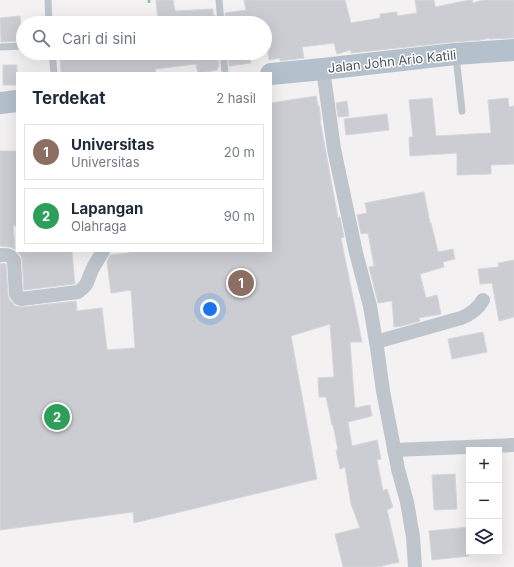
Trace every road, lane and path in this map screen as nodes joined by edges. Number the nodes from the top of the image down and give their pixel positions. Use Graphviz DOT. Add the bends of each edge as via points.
graph roads {
  1 [pos="48,0"];
  2 [pos="149,0"];
  3 [pos="219,0"];
  4 [pos="149,4"];
  5 [pos="49,16"];
  6 [pos="220,16"];
  7 [pos="16,46"];
  8 [pos="0,47"];
  9 [pos="514,50"];
  10 [pos="455,54"];
  11 [pos="53,60"];
  12 [pos="224,60"];
  13 [pos="323,69"];
  14 [pos="54,72"];
  15 [pos="225,72"];
  16 [pos="272,74"];
  17 [pos="16,101"];
  18 [pos="0,104"];
  19 [pos="462,111"];
  20 [pos="102,252"];
  21 [pos="0,255"];
  22 [pos="483,300"];
  23 [pos="376,342"];
  24 [pos="514,444"];
  25 [pos="394,450"];
  26 [pos="415,567"];
  1 -- 5 [label="lane"];
  2 -- 4 [label="path"];
  3 -- 6 [label="lane"];
  7 -- 8 [label="lane"];
  9 -- 10 [label="main road, Jalan John Ario Katili"];
  10 -- 13 [label="main road, Jalan John Ario Katili"];
  10 -- 19 [label="lane"];
  11 -- 14 [label="lane"];
  12 -- 15 [label="lane"];
  13 -- 16 [label="main road, Jalan John Ario Katili"];
  13 -- 23 [label="street" via="334,149"];
  17 -- 18 [label="main road"];
  20 -- 21 [label="street" via="85,287 78,292 21,299 16,294 14,261 8,255"];
  22 -- 23 [label="street" via="472,313 461,318"];
  23 -- 25 [label="street"];
  24 -- 25 [label="street"];
  25 -- 26 [label="street" via="407,502"];
}
